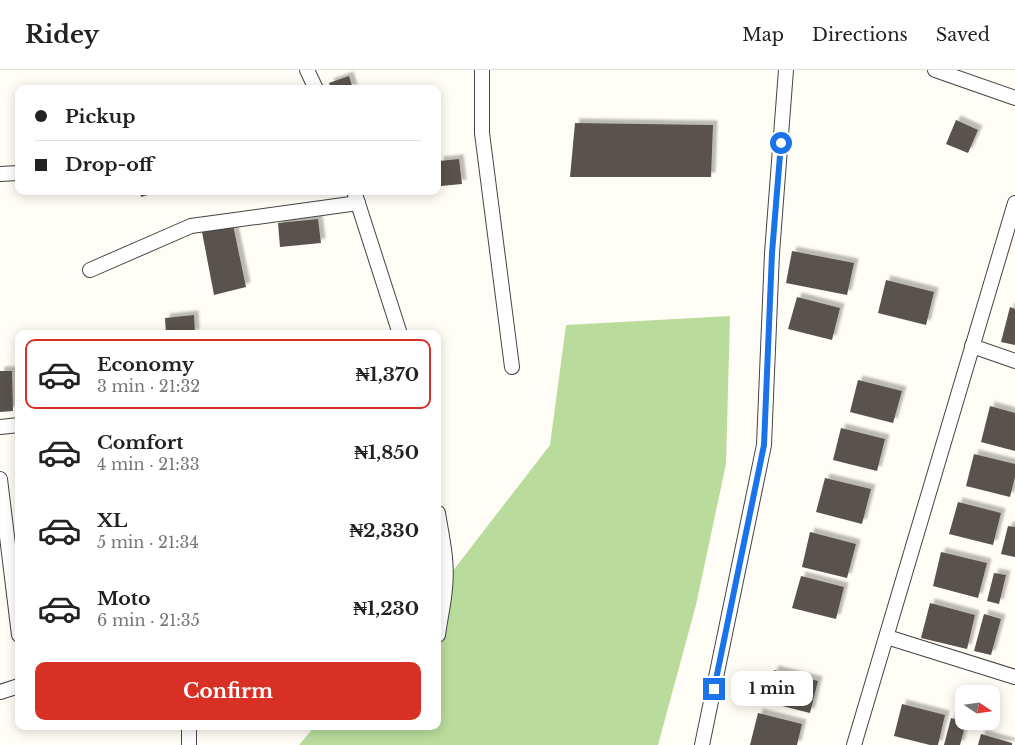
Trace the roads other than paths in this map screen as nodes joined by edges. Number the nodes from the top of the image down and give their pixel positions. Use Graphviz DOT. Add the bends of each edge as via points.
graph roads {
  1 [pos="307,70"];
  2 [pos="482,70"];
  3 [pos="786,70"];
  4 [pos="935,70"];
  5 [pos="314,85"];
  6 [pos="1015,98"];
  7 [pos="15,173"];
  8 [pos="0,174"];
  9 [pos="356,197"];
  10 [pos="1015,203"];
  11 [pos="90,270"];
  12 [pos="399,330"];
  13 [pos="972,346"];
  14 [pos="1015,361"];
  15 [pos="512,367"];
  16 [pos="15,425"];
  17 [pos="0,427"];
  18 [pos="0,479"];
  19 [pos="441,528"];
  20 [pos="15,602"];
  21 [pos="441,617"];
  22 [pos="887,637"];
  23 [pos="1015,677"];
  24 [pos="15,687"];
  25 [pos="0,692"];
  26 [pos="189,730"];
  27 [pos="189,745"];
  28 [pos="702,745"];
  29 [pos="854,745"];
  1 -- 5 [label="street"];
  2 -- 15 [label="street" via="482,133"];
  3 -- 28 [label="street" via="772,253 764,445"];
  4 -- 6 [label="street"];
  7 -- 8 [label="street"];
  9 -- 11 [label="street" via="191,226"];
  9 -- 12 [label="street"];
  10 -- 13 [label="street"];
  13 -- 14 [label="street"];
  13 -- 22 [label="street"];
  16 -- 17 [label="street"];
  18 -- 20 [label="street"];
  19 -- 21 [label="street" via="446,567"];
  22 -- 23 [label="street"];
  22 -- 29 [label="street"];
  24 -- 25 [label="street"];
  26 -- 27 [label="street"];
}
